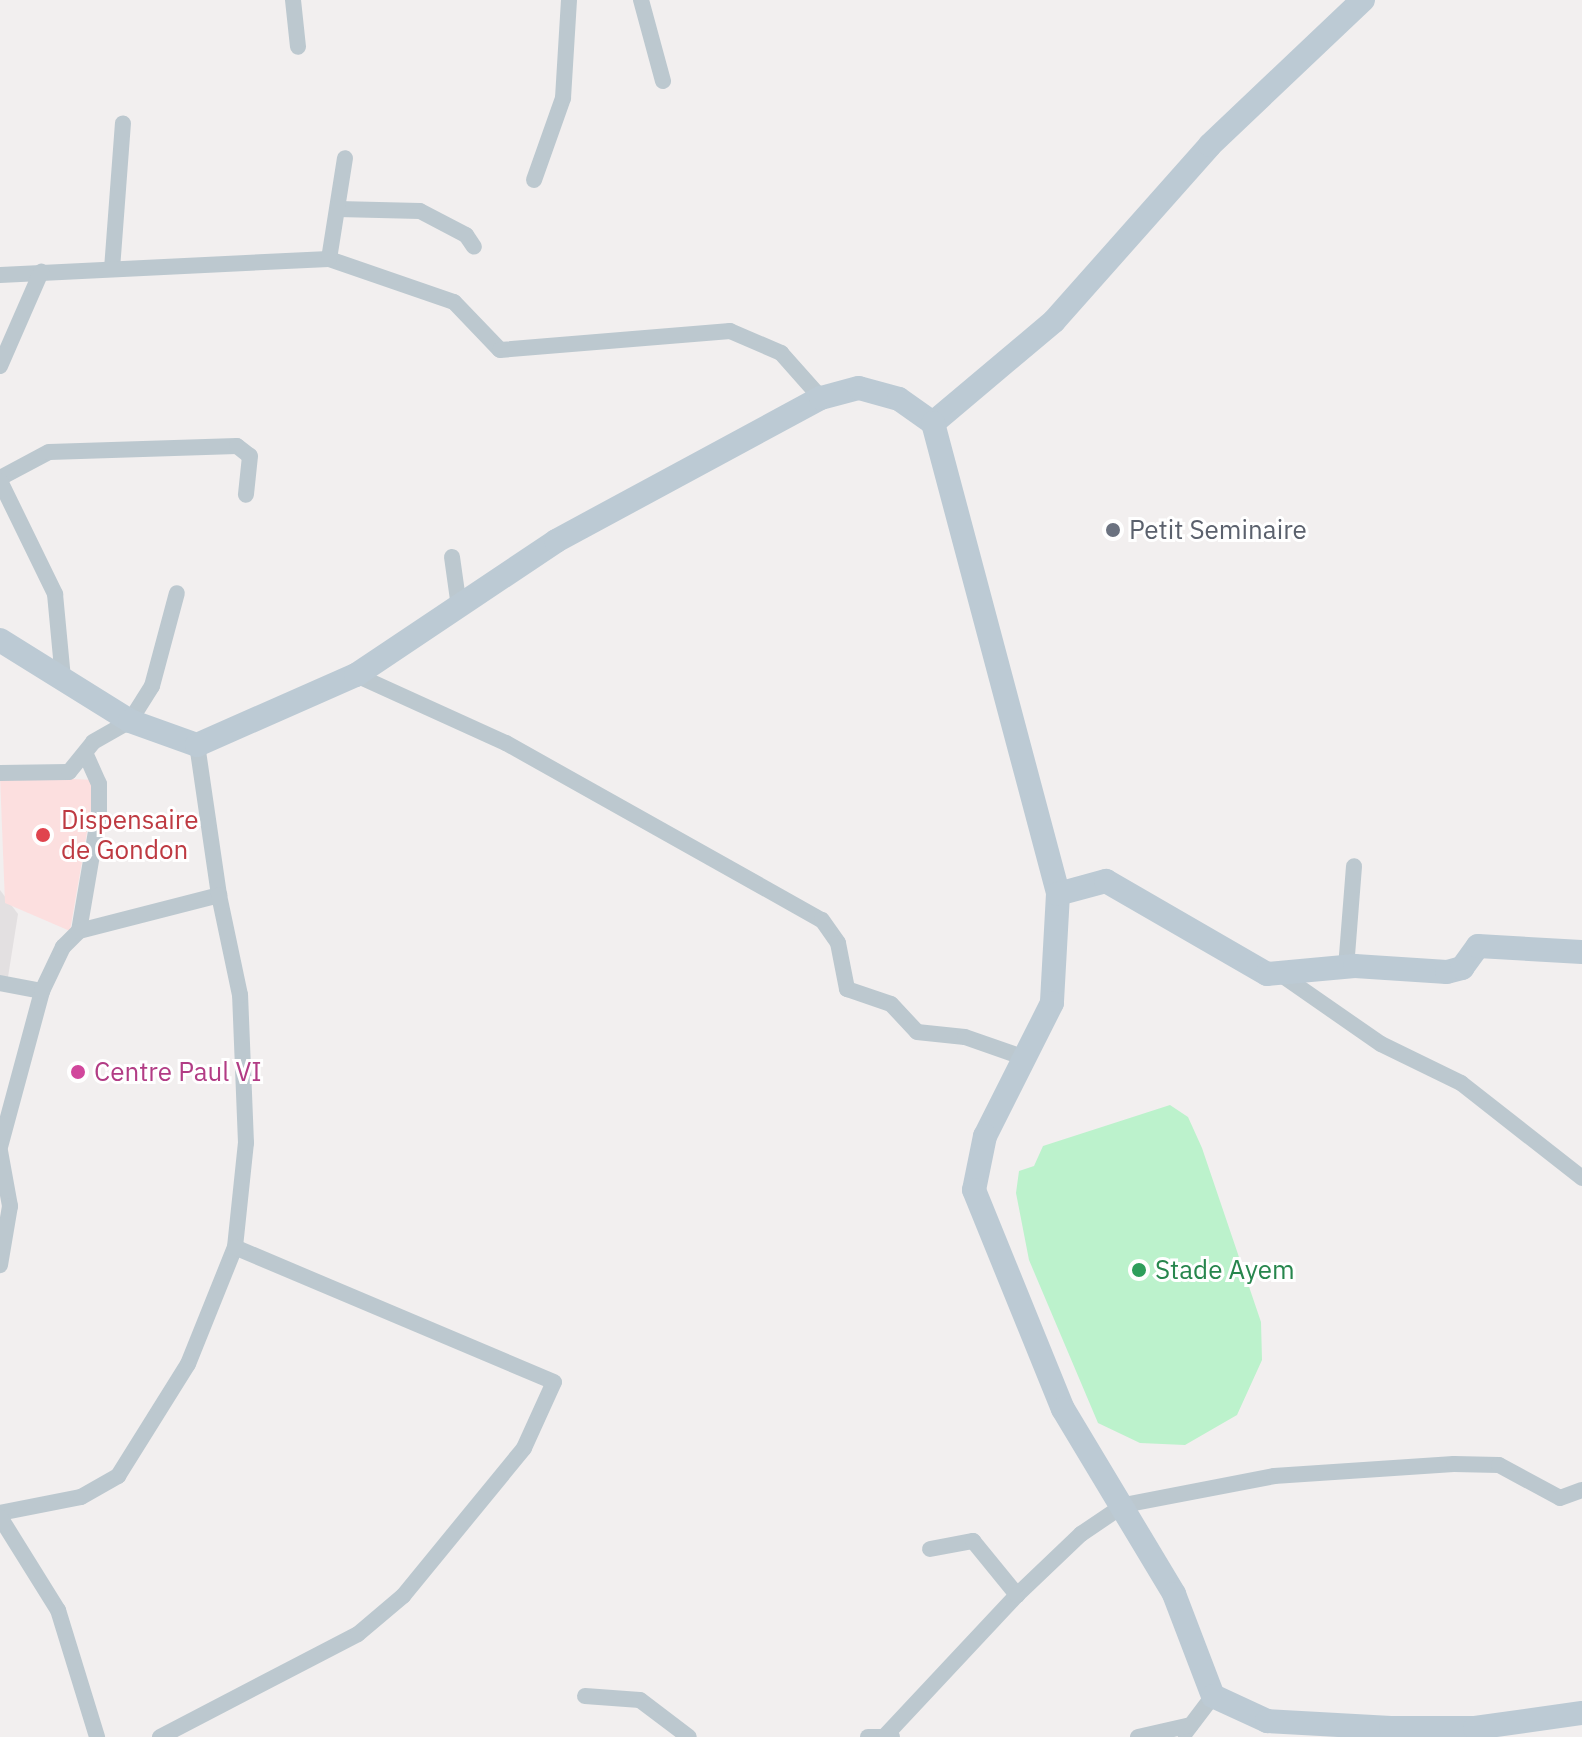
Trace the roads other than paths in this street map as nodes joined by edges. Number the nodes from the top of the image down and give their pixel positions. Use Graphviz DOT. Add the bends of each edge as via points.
graph roads {
  1 [pos="293,0"];
  2 [pos="569,0"];
  3 [pos="641,0"];
  4 [pos="1363,0"];
  5 [pos="298,47"];
  6 [pos="663,81"];
  7 [pos="123,123"];
  8 [pos="345,158"];
  9 [pos="534,180"];
  10 [pos="338,209"];
  11 [pos="474,247"];
  12 [pos="329,259"];
  13 [pos="112,269"];
  14 [pos="41,272"];
  15 [pos="0,275"];
  16 [pos="0,366"];
  17 [pos="821,398"];
  18 [pos="933,423"];
  19 [pos="0,479"];
  20 [pos="246,495"];
  21 [pos="452,557"];
  22 [pos="177,593"];
  23 [pos="459,607"];
  24 [pos="0,640"];
  25 [pos="356,675"];
  26 [pos="63,679"];
  27 [pos="130,721"];
  28 [pos="197,745"];
  29 [pos="85,753"];
  30 [pos="0,773"];
  31 [pos="1354,866"];
  32 [pos="1058,894"];
  33 [pos="219,895"];
  34 [pos="79,931"];
  35 [pos="1582,952"];
  36 [pos="1346,968"];
  37 [pos="1283,976"];
  38 [pos="0,983"];
  39 [pos="42,991"];
  40 [pos="1022,1057"];
  41 [pos="0,1149"];
  42 [pos="1582,1178"];
  43 [pos="235,1247"];
  44 [pos="0,1265"];
  45 [pos="1582,1490"];
  46 [pos="1124,1505"];
  47 [pos="0,1515"];
  48 [pos="930,1549"];
  49 [pos="1017,1595"];
  50 [pos="585,1696"];
  51 [pos="1213,1696"];
  52 [pos="1582,1713"];
  53 [pos="1187,1731"];
  54 [pos="887,1736"];
  55 [pos="97,1737"];
  56 [pos="160,1737"];
  57 [pos="689,1737"];
  58 [pos="868,1737"];
  59 [pos="1138,1737"];
  1 -- 5 [label="street"];
  2 -- 9 [label="street" via="563,98"];
  3 -- 6 [label="street"];
  4 -- 18 [label="street" via="1210,145 1054,321"];
  7 -- 13 [label="street"];
  8 -- 10 [label="street"];
  10 -- 11 [label="street" via="420,211 466,235"];
  10 -- 12 [label="street"];
  12 -- 13 [label="street"];
  12 -- 17 [label="street" via="454,302 500,350 730,331 781,353"];
  13 -- 14 [label="street"];
  14 -- 15 [label="street"];
  14 -- 16 [label="street"];
  17 -- 18 [label="street" via="875,391"];
  17 -- 23 [label="street" via="556,541"];
  18 -- 32 [label="street"];
  19 -- 20 [label="street" via="49,452 237,446 250,456"];
  19 -- 26 [label="street" via="55,594"];
  21 -- 23 [label="street"];
  22 -- 27 [label="street" via="152,686"];
  23 -- 25 [label="street"];
  24 -- 26 [label="street"];
  25 -- 28 [label="street"];
  25 -- 40 [label="street" via="506,743 822,920 838,943 847,989 891,1004 917,1032 965,1037"];
  26 -- 27 [label="street"];
  27 -- 28 [label="street"];
  27 -- 29 [label="street"];
  28 -- 33 [label="street"];
  29 -- 30 [label="street" via="59,776"];
  29 -- 34 [label="street" via="99,784 99,814"];
  31 -- 36 [label="street"];
  32 -- 37 [label="street" via="1106,881 1241,964"];
  32 -- 40 [label="street" via="1052,1003"];
  33 -- 34 [label="street"];
  33 -- 43 [label="street" via="240,995 246,1143"];
  34 -- 39 [label="street"];
  35 -- 36 [label="street" via="1478,946 1462,968 1447,972"];
  36 -- 37 [label="street"];
  37 -- 42 [label="street" via="1381,1044 1461,1083"];
  38 -- 39 [label="street"];
  39 -- 41 [label="street"];
  40 -- 46 [label="street" via="985,1136 974,1190 1057,1396"];
  41 -- 44 [label="street" via="10,1206"];
  43 -- 47 [label="street" via="188,1364 118,1476 81,1497"];
  43 -- 56 [label="street" via="554,1382 524,1448 403,1596 358,1634"];
  45 -- 46 [label="street" via="1560,1498 1499,1465 1454,1464 1274,1476"];
  46 -- 49 [label="street" via="1081,1534"];
  46 -- 51 [label="street" via="1174,1594"];
  47 -- 55 [label="street" via="58,1610"];
  48 -- 49 [label="street" via="973,1541"];
  49 -- 54 [label="street"];
  50 -- 57 [label="street" via="640,1700"];
  51 -- 52 [label="street" via="1267,1721 1391,1728 1475,1728"];
  51 -- 53 [label="street"];
  53 -- 59 [label="street"];
  54 -- 58 [label="street"];
}
